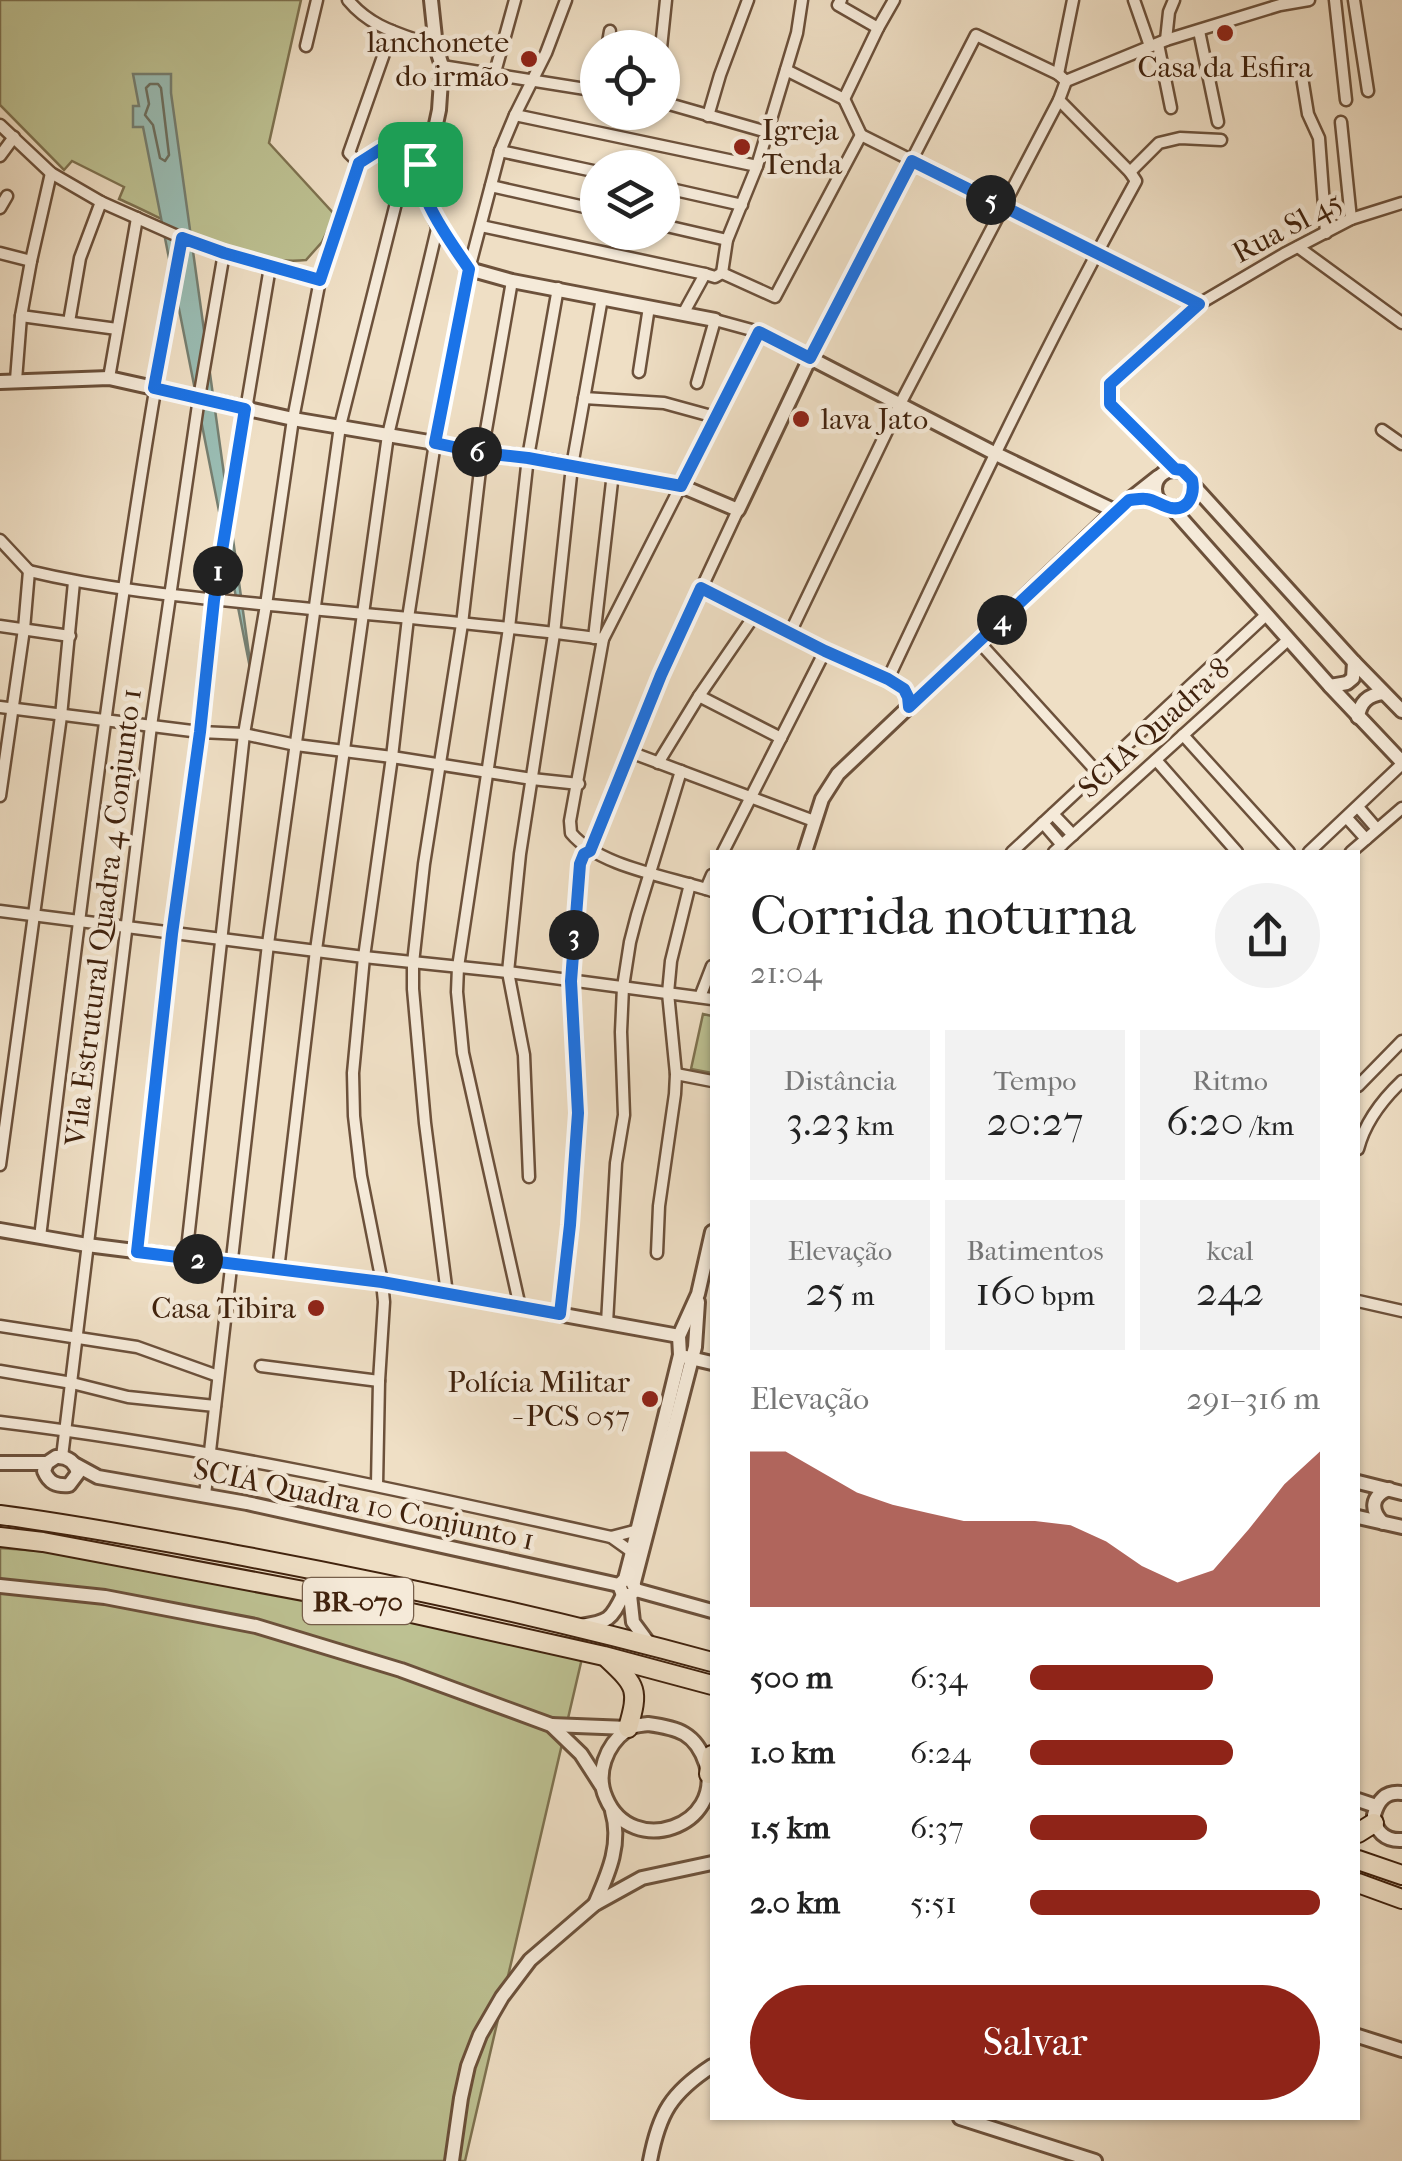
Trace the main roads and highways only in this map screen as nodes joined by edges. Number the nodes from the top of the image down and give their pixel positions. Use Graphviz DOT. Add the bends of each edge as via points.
graph roads {
  1 [pos="0,1515"];
  2 [pos="0,1537"];
  3 [pos="604,1656"];
  4 [pos="710,1661"];
  5 [pos="710,1684"];
  6 [pos="628,1728"];
  7 [pos="1375,1814"];
  8 [pos="1360,1831"];
  9 [pos="1360,1861"];
  10 [pos="1402,1875"];
  11 [pos="1360,1885"];
  12 [pos="1402,1899"];
  1 -- 4 [label="highway, BR-070" via="360,1578"];
  2 -- 3 [label="highway, BR-070" via="362,1602"];
  3 -- 5 [label="highway, BR-070"];
  3 -- 6 [label="highway" via="634,1687"];
  7 -- 8 [label="highway"];
  9 -- 10 [label="highway"];
  11 -- 12 [label="highway"];
}
